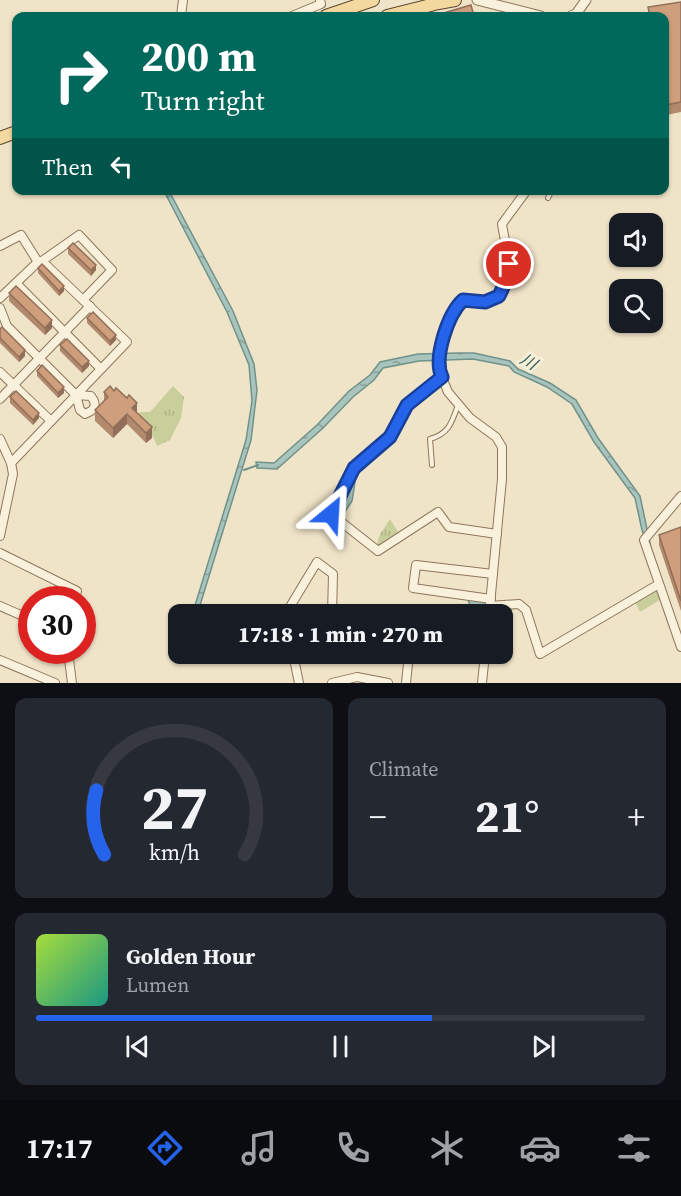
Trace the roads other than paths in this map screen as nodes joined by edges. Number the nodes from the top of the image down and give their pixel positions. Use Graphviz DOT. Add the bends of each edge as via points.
graph roads {
  1 [pos="320,0"];
  2 [pos="373,0"];
  3 [pos="456,0"];
  4 [pos="477,0"];
  5 [pos="586,0"];
  6 [pos="435,2"];
  7 [pos="302,12"];
  8 [pos="338,12"];
  9 [pos="401,12"];
  10 [pos="525,12"];
  11 [pos="576,12"];
  12 [pos="523,195"];
  13 [pos="550,195"];
  14 [pos="548,198"];
  15 [pos="0,246"];
  16 [pos="40,261"];
  17 [pos="16,283"];
  18 [pos="0,298"];
  19 [pos="83,300"];
  20 [pos="90,306"];
  21 [pos="0,308"];
  22 [pos="65,332"];
  23 [pos="40,358"];
  24 [pos="101,369"];
  25 [pos="0,372"];
  26 [pos="442,377"];
  27 [pos="13,385"];
  28 [pos="76,395"];
  29 [pos="0,399"];
  30 [pos="458,404"];
  31 [pos="51,421"];
  32 [pos="0,439"];
  33 [pos="11,463"];
  34 [pos="432,465"];
  35 [pos="681,496"];
  36 [pos="497,534"];
  37 [pos="0,536"];
  38 [pos="0,553"];
  39 [pos="493,574"];
  40 [pos="659,584"];
  41 [pos="67,586"];
  42 [pos="490,603"];
  43 [pos="292,604"];
  44 [pos="332,604"];
  45 [pos="0,606"];
  46 [pos="18,614"];
  47 [pos="681,647"];
  48 [pos="0,660"];
  49 [pos="70,664"];
  50 [pos="295,664"];
  51 [pos="408,664"];
  52 [pos="484,664"];
  53 [pos="55,683"];
  54 [pos="72,683"];
  55 [pos="299,683"];
  56 [pos="332,683"];
  57 [pos="388,683"];
  58 [pos="406,683"];
  59 [pos="482,683"];
  1 -- 7 [label="street" via="321,4"];
  2 -- 8 [label="main road"];
  3 -- 6 [label="main road"];
  4 -- 10 [label="street"];
  5 -- 11 [label="street"];
  6 -- 9 [label="main road"];
  12 -- 26 [label="street" via="502,224 509,264 504,288 492,300 463,300 456,307 441,351 438,368"];
  13 -- 14 [label="lane"];
  15 -- 16 [label="street" via="21,235"];
  16 -- 17 [label="street"];
  16 -- 19 [label="street"];
  16 -- 19 [label="street" via="79,235 112,270"];
  17 -- 18 [label="street"];
  17 -- 22 [label="street"];
  19 -- 20 [label="street"];
  20 -- 22 [label="street"];
  20 -- 24 [label="street" via="127,342"];
  21 -- 23 [label="street" via="7,326"];
  22 -- 23 [label="street"];
  22 -- 24 [label="street"];
  23 -- 27 [label="street"];
  23 -- 28 [label="street"];
  24 -- 28 [label="street"];
  25 -- 27 [label="street"];
  26 -- 30 [label="street"];
  26 -- 36 [label="street" via="407,405 390,437 354,468 331,514 378,551 438,512 449,527"];
  27 -- 29 [label="street"];
  27 -- 31 [label="street"];
  28 -- 31 [label="street"];
  30 -- 34 [label="lane" via="451,424 440,436 430,439"];
  30 -- 36 [label="street" via="502,447"];
  31 -- 33 [label="street"];
  32 -- 33 [label="street"];
  33 -- 37 [label="street" via="13,474"];
  35 -- 40 [label="street" via="644,540"];
  36 -- 39 [label="street"];
  38 -- 41 [label="street"];
  39 -- 42 [label="street"];
  39 -- 42 [label="street" via="416,565 413,588"];
  40 -- 42 [label="street" via="540,654 526,609 519,604"];
  40 -- 47 [label="street"];
  43 -- 44 [label="street" via="318,562 333,574"];
  45 -- 46 [label="street"];
  48 -- 53 [label="street"];
  49 -- 54 [label="street"];
  50 -- 55 [label="street"];
  51 -- 58 [label="street"];
  52 -- 59 [label="street"];
  56 -- 57 [label="street" via="357,677"];
}
